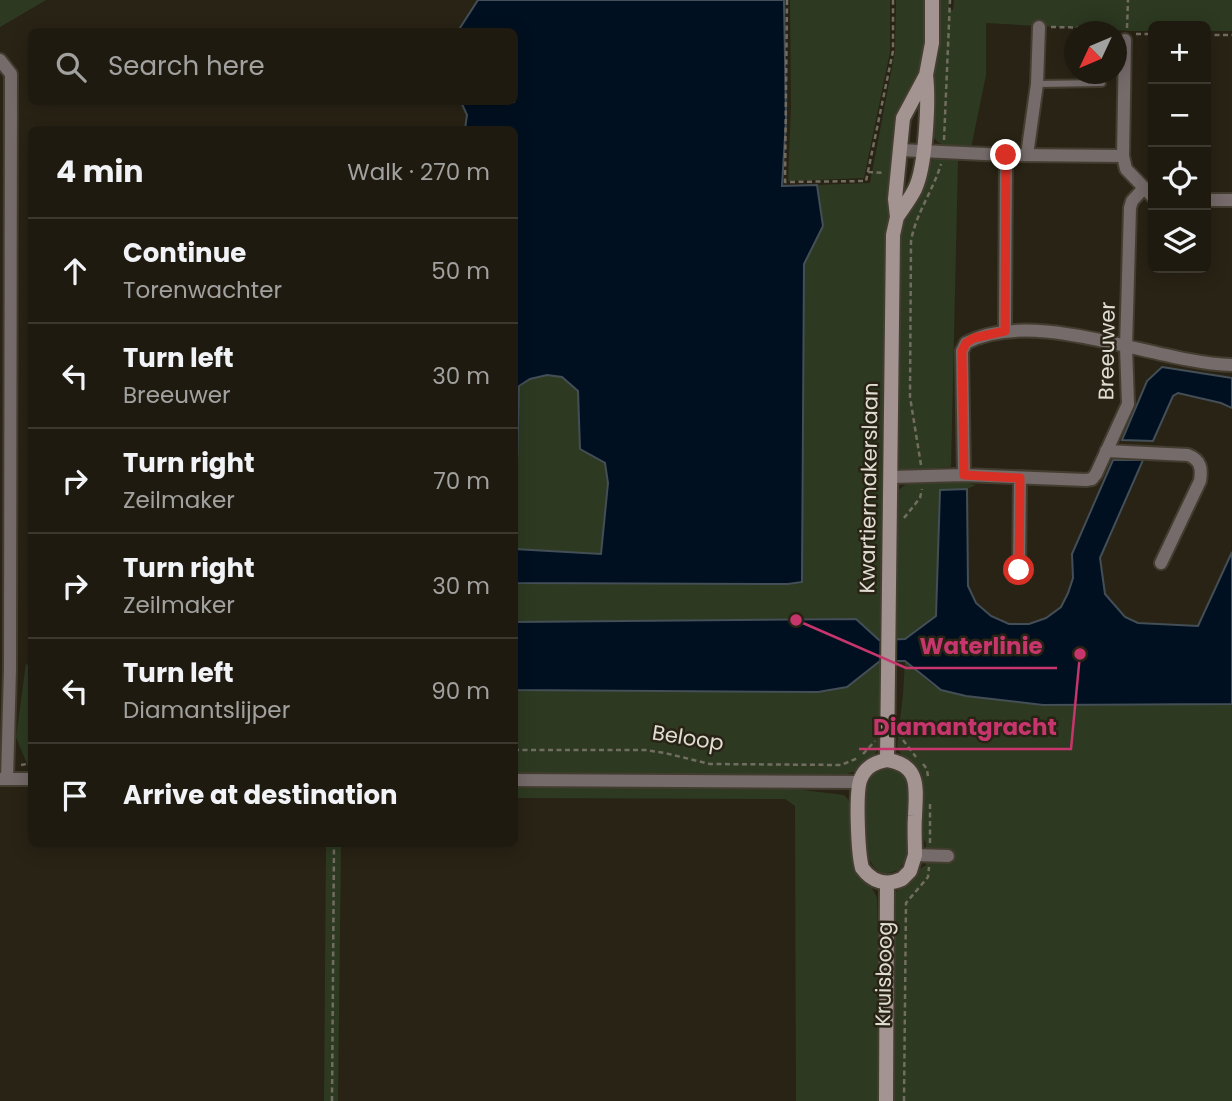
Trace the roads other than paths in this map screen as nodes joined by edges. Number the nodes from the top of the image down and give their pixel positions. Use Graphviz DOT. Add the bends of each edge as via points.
graph roads {
  1 [pos="932,0"];
  2 [pos="1039,27"];
  3 [pos="0,60"];
  4 [pos="926,75"];
  5 [pos="1037,84"];
  6 [pos="1064,84"];
  7 [pos="1125,84"];
  8 [pos="900,150"];
  9 [pos="923,151"];
  10 [pos="1006,155"];
  11 [pos="1027,155"];
  12 [pos="1124,156"];
  13 [pos="1148,192"];
  14 [pos="1148,193"];
  15 [pos="1211,200"];
  16 [pos="1232,200"];
  17 [pos="897,218"];
  18 [pos="1005,331"];
  19 [pos="1126,347"];
  20 [pos="1232,365"];
  21 [pos="1106,451"];
  22 [pos="964,475"];
  23 [pos="891,477"];
  24 [pos="1020,478"];
  25 [pos="1161,563"];
  26 [pos="1019,570"];
  27 [pos="887,760"];
  28 [pos="4,779"];
  29 [pos="28,779"];
  30 [pos="518,780"];
  31 [pos="859,782"];
  32 [pos="923,855"];
  33 [pos="948,856"];
  34 [pos="887,883"];
  35 [pos="886,1101"];
  36 [pos="893,1101"];
  1 -- 4 [label="main road, Kwartiermakerslaan"];
  2 -- 5 [label="street"];
  3 -- 28 [label="street" via="11,74 10,669"];
  4 -- 8 [label="main road, Kwartiermakerslaan" via="906,108"];
  4 -- 9 [label="main road, Kwartiermakerslaan"];
  5 -- 6 [label="lane"];
  5 -- 11 [label="street"];
  7 -- 12 [label="street"];
  8 -- 9 [label="street"];
  8 -- 17 [label="main road, Kwartiermakerslaan"];
  9 -- 10 [label="street"];
  9 -- 17 [label="main road, Kwartiermakerslaan" via="915,189"];
  10 -- 11 [label="street"];
  10 -- 18 [label="street"];
  11 -- 12 [label="street"];
  12 -- 13 [label="street" via="1126,169"];
  14 -- 19 [label="street, Breeuwer" via="1132,201 1130,208"];
  15 -- 16 [label="street"];
  17 -- 23 [label="main road, Kwartiermakerslaan"];
  18 -- 19 [label="street" via="1068,333"];
  18 -- 22 [label="street" via="974,338 962,351"];
  19 -- 20 [label="street"];
  19 -- 21 [label="street, Breeuwer" via="1128,404"];
  21 -- 24 [label="street, Breeuwer" via="1092,479"];
  21 -- 25 [label="street" via="1188,454 1200,464 1200,481"];
  22 -- 23 [label="street, Breeuwer"];
  22 -- 24 [label="street, Breeuwer"];
  23 -- 27 [label="main road, Kwartiermakerslaan" via="888,665 895,738"];
  24 -- 26 [label="street"];
  27 -- 31 [label="main road" via="867,768"];
  27 -- 32 [label="main road" via="904,765 914,777"];
  28 -- 29 [label="street"];
  30 -- 31 [label="street, Beloop"];
  31 -- 34 [label="main road" via="862,867 872,878"];
  32 -- 33 [label="street"];
  32 -- 34 [label="main road" via="906,876"];
  34 -- 35 [label="main road, Kruisboog"];
  35 -- 36 [label="lane"];
}
